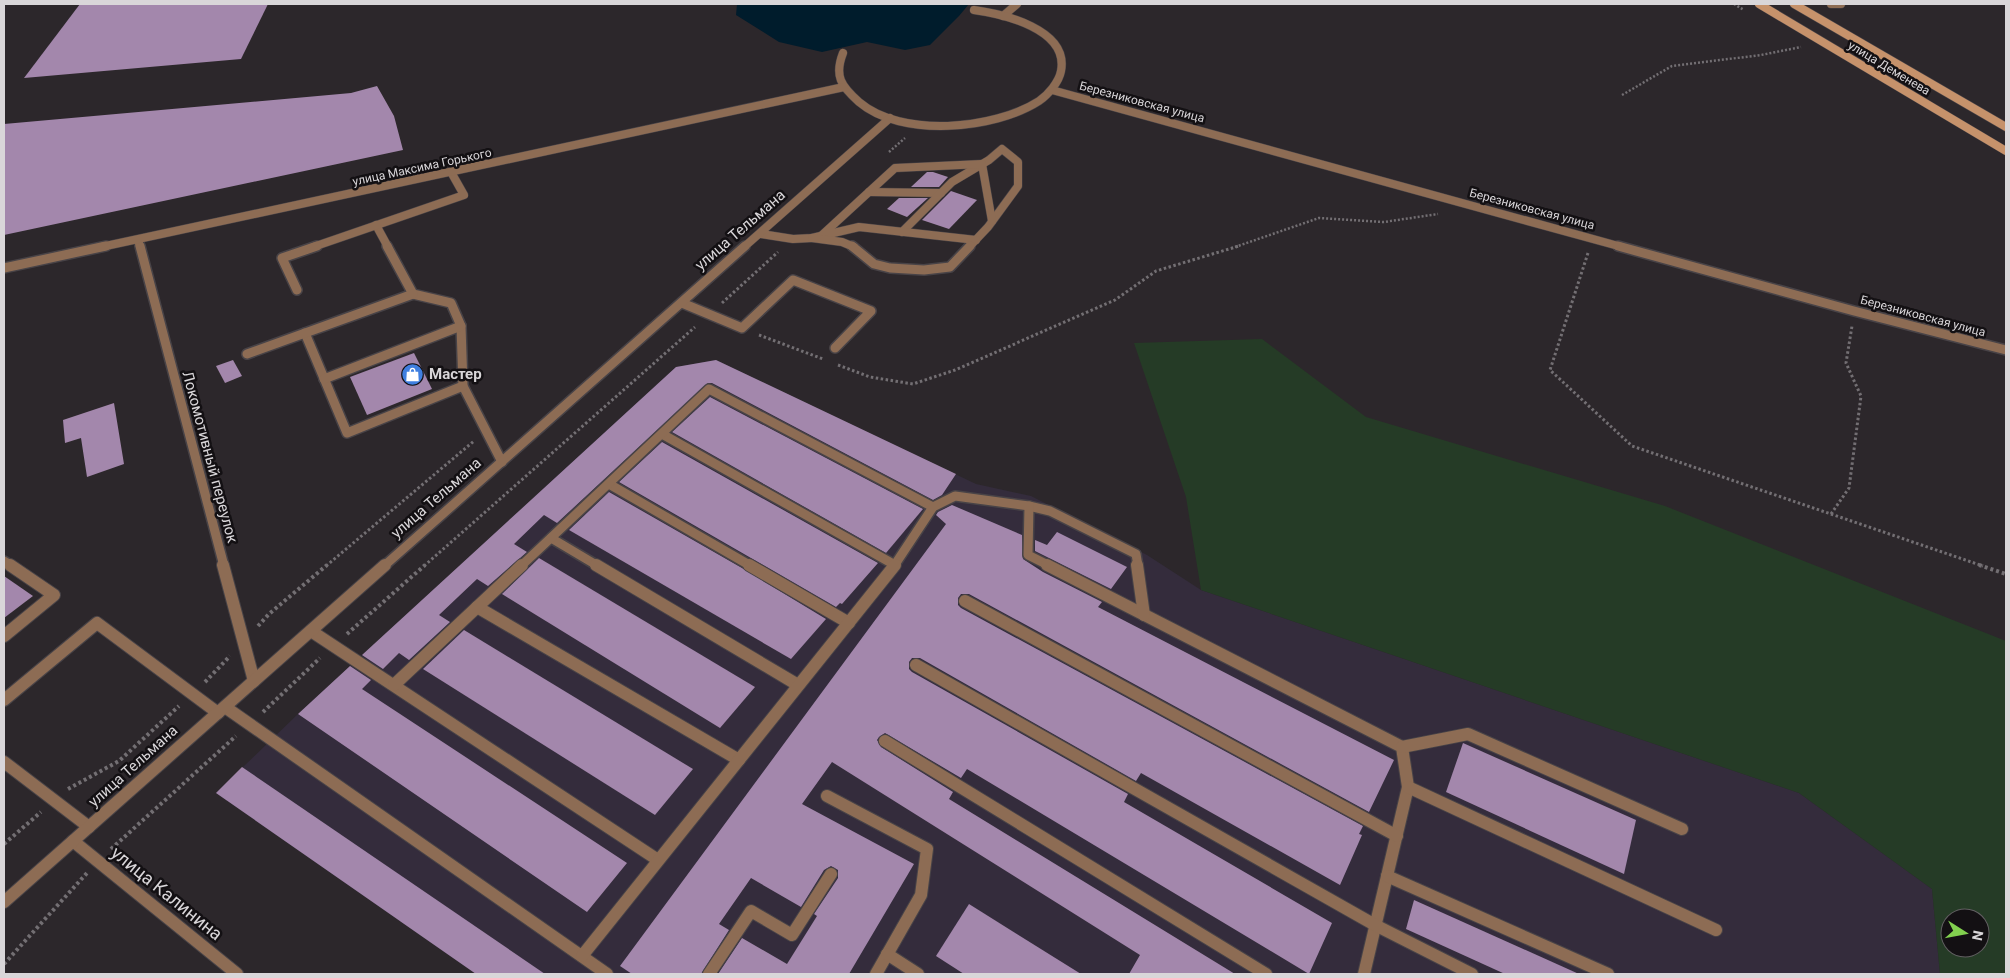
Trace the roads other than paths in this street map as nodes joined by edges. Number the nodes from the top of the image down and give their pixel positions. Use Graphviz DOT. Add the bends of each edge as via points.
graph roads {
  1 [pos="1017,4"];
  2 [pos="1759,4"];
  3 [pos="1794,4"];
  4 [pos="1831,4"];
  5 [pos="1841,4"];
  6 [pos="974,10"];
  7 [pos="1004,16"];
  8 [pos="843,53"];
  9 [pos="844,87"];
  10 [pos="1052,90"];
  11 [pos="890,118"];
  12 [pos="2006,127"];
  13 [pos="2006,151"];
  14 [pos="982,164"];
  15 [pos="451,172"];
  16 [pos="869,192"];
  17 [pos="941,192"];
  18 [pos="992,221"];
  19 [pos="376,225"];
  20 [pos="902,232"];
  21 [pos="761,234"];
  22 [pos="821,236"];
  23 [pos="812,238"];
  24 [pos="138,240"];
  25 [pos="976,240"];
  26 [pos="4,268"];
  27 [pos="297,290"];
  28 [pos="413,294"];
  29 [pos="682,303"];
  30 [pos="461,326"];
  31 [pos="305,333"];
  32 [pos="835,348"];
  33 [pos="2006,350"];
  34 [pos="247,354"];
  35 [pos="324,379"];
  36 [pos="463,386"];
  37 [pos="662,434"];
  38 [pos="502,462"];
  39 [pos="609,484"];
  40 [pos="1029,506"];
  41 [pos="933,507"];
  42 [pos="551,538"];
  43 [pos="4,561"];
  44 [pos="895,565"];
  45 [pos="965,601"];
  46 [pos="477,607"];
  47 [pos="1144,615"];
  48 [pos="849,623"];
  49 [pos="311,631"];
  50 [pos="4,636"];
  51 [pos="916,665"];
  52 [pos="254,681"];
  53 [pos="394,685"];
  54 [pos="798,685"];
  55 [pos="4,700"];
  56 [pos="222,710"];
  57 [pos="885,741"];
  58 [pos="1402,747"];
  59 [pos="739,760"];
  60 [pos="4,762"];
  61 [pos="1408,788"];
  62 [pos="827,796"];
  63 [pos="89,827"];
  64 [pos="1682,829"];
  65 [pos="1397,836"];
  66 [pos="73,841"];
  67 [pos="658,860"];
  68 [pos="831,874"];
  69 [pos="1387,876"];
  70 [pos="4,902"];
  71 [pos="1375,925"];
  72 [pos="1716,930"];
  73 [pos="887,954"];
  74 [pos="582,956"];
  75 [pos="237,974"];
  76 [pos="607,974"];
  77 [pos="709,974"];
  78 [pos="876,974"];
  79 [pos="918,974"];
  80 [pos="1266,974"];
  81 [pos="1364,974"];
  82 [pos="1472,974"];
  83 [pos="1608,974"];
  1 -- 7 [label="street"];
  2 -- 13 [label="main road, улица Деменева"];
  3 -- 12 [label="main road, улица Деменева"];
  4 -- 5 [label="street"];
  6 -- 7 [label="street"];
  7 -- 10 [label="street" via="1042,32 1055,45 1062,60 1061,75"];
  8 -- 9 [label="street" via="838,68"];
  9 -- 11 [label="street" via="852,98"];
  9 -- 15 [label="street, улица Максима Горького"];
  10 -- 11 [label="street" via="1036,104 986,123 955,126"];
  10 -- 33 [label="street, Березниковская улица"];
  11 -- 21 [label="street, улица Тельмана"];
  14 -- 16 [label="street" via="895,168"];
  14 -- 17 [label="street"];
  14 -- 18 [label="street"];
  14 -- 18 [label="street" via="1002,150 1018,162 1018,186"];
  15 -- 19 [label="street" via="464,195"];
  15 -- 24 [label="street, улица Максима Горького"];
  16 -- 17 [label="street"];
  16 -- 22 [label="street"];
  17 -- 20 [label="street"];
  18 -- 25 [label="street"];
  19 -- 27 [label="street" via="282,258"];
  19 -- 28 [label="street"];
  20 -- 22 [label="street" via="859,227"];
  20 -- 25 [label="street"];
  21 -- 23 [label="street"];
  21 -- 29 [label="street, улица Тельмана"];
  22 -- 23 [label="street"];
  23 -- 25 [label="street" via="853,246 874,264 933,271 950,267"];
  24 -- 26 [label="street, улица Максима Горького"];
  24 -- 52 [label="street, Локомотивный переулок"];
  28 -- 30 [label="street" via="451,303"];
  28 -- 31 [label="street"];
  29 -- 32 [label="street" via="742,328 793,280 871,311"];
  29 -- 38 [label="street, улица Тельмана"];
  30 -- 35 [label="street"];
  30 -- 36 [label="street"];
  31 -- 34 [label="street"];
  31 -- 35 [label="street"];
  35 -- 36 [label="street" via="348,433"];
  36 -- 38 [label="street"];
  37 -- 39 [label="street"];
  37 -- 41 [label="street" via="710,389"];
  37 -- 44 [label="street"];
  38 -- 49 [label="street, улица Тельмана"];
  39 -- 42 [label="street"];
  39 -- 48 [label="street"];
  40 -- 41 [label="street" via="955,496"];
  40 -- 47 [label="street" via="1050,510 1136,554"];
  40 -- 47 [label="street" via="1028,555"];
  41 -- 44 [label="street"];
  42 -- 46 [label="street"];
  42 -- 54 [label="street"];
  43 -- 50 [label="street" via="54,595"];
  44 -- 48 [label="street"];
  45 -- 65 [label="street"];
  46 -- 53 [label="street"];
  46 -- 59 [label="street"];
  47 -- 58 [label="street"];
  48 -- 54 [label="street"];
  49 -- 52 [label="street, улица Тельмана"];
  49 -- 53 [label="street"];
  51 -- 71 [label="street"];
  52 -- 56 [label="street, улица Тельмана"];
  53 -- 67 [label="street"];
  54 -- 59 [label="street"];
  55 -- 56 [label="street" via="97,623"];
  56 -- 63 [label="street, улица Тельмана"];
  56 -- 74 [label="street" via="249,724"];
  57 -- 80 [label="street"];
  58 -- 61 [label="street"];
  58 -- 64 [label="street" via="1468,734"];
  59 -- 67 [label="street"];
  60 -- 63 [label="street"];
  61 -- 65 [label="street"];
  61 -- 72 [label="street"];
  62 -- 73 [label="street" via="927,848 921,895"];
  63 -- 66 [label="street, улица Тельмана"];
  65 -- 69 [label="street"];
  66 -- 70 [label="street, улица Тельмана"];
  66 -- 75 [label="street, улица Калинина"];
  67 -- 74 [label="street"];
  68 -- 77 [label="street" via="792,935 750,911"];
  69 -- 71 [label="street"];
  69 -- 83 [label="street"];
  71 -- 81 [label="street"];
  71 -- 82 [label="street"];
  73 -- 78 [label="street"];
  73 -- 79 [label="street"];
  74 -- 76 [label="street"];
}
